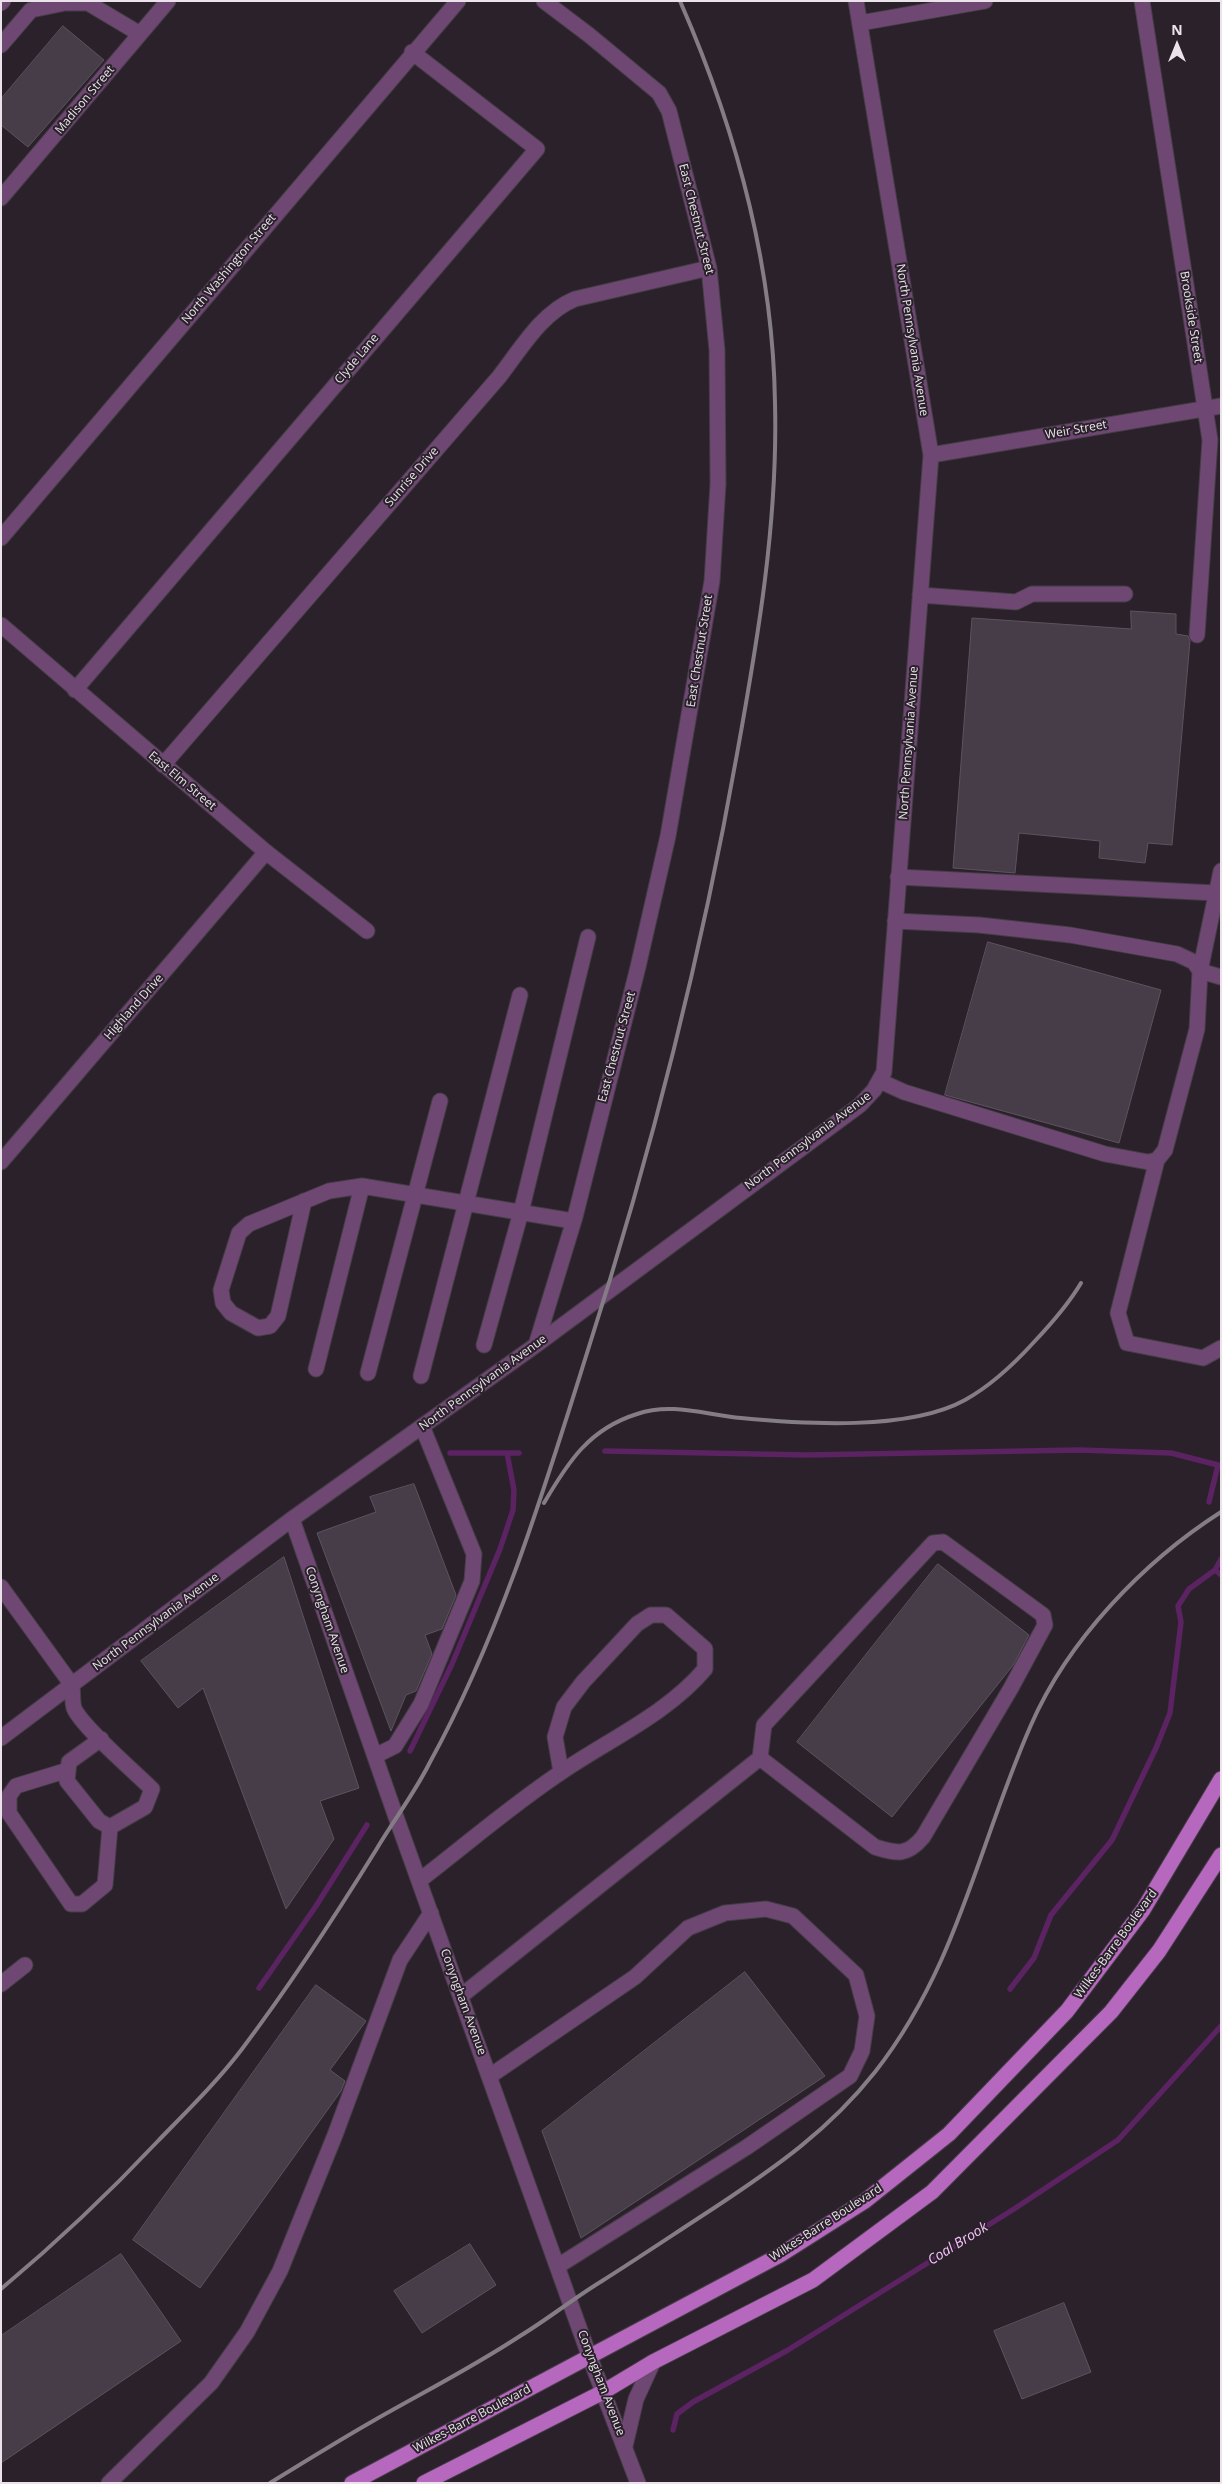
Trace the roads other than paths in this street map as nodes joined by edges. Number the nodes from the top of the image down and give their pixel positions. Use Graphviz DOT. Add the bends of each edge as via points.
graph roads {
  1 [pos="168,1"];
  2 [pos="458,1"];
  3 [pos="544,1"];
  4 [pos="856,1"];
  5 [pos="985,1"];
  6 [pos="1142,1"];
  7 [pos="27,6"];
  8 [pos="860,22"];
  9 [pos="140,34"];
  10 [pos="1,45"];
  11 [pos="412,52"];
  12 [pos="1,198"];
  13 [pos="709,268"];
  14 [pos="1221,406"];
  15 [pos="1205,407"];
  16 [pos="931,455"];
  17 [pos="1,538"];
  18 [pos="1125,594"];
  19 [pos="920,595"];
  20 [pos="1,626"];
  21 [pos="1197,635"];
  22 [pos="75,690"];
  23 [pos="163,765"];
  24 [pos="266,852"];
  25 [pos="1221,871"];
  26 [pos="898,878"];
  27 [pos="1216,893"];
  28 [pos="895,921"];
  29 [pos="367,932"];
  30 [pos="588,937"];
  31 [pos="1200,971"];
  32 [pos="1221,977"];
  33 [pos="520,995"];
  34 [pos="880,1081"];
  35 [pos="440,1101"];
  36 [pos="1157,1160"];
  37 [pos="1,1162"];
  38 [pos="362,1186"];
  39 [pos="415,1195"];
  40 [pos="304,1201"];
  41 [pos="466,1203"];
  42 [pos="521,1212"];
  43 [pos="573,1221"];
  44 [pos="484,1345"];
  45 [pos="536,1345"];
  46 [pos="1221,1348"];
  47 [pos="316,1369"];
  48 [pos="368,1373"];
  49 [pos="421,1376"];
  50 [pos="422,1426"];
  51 [pos="292,1519"];
  52 [pos="1,1587"];
  53 [pos="72,1685"];
  54 [pos="1,1738"];
  55 [pos="101,1739"];
  56 [pos="375,1756"];
  57 [pos="760,1758"];
  58 [pos="68,1770"];
  59 [pos="561,1772"];
  60 [pos="1221,1779"];
  61 [pos="110,1828"];
  62 [pos="1221,1854"];
  63 [pos="420,1880"];
  64 [pos="431,1913"];
  65 [pos="25,1965"];
  66 [pos="1,1984"];
  67 [pos="461,1996"];
  68 [pos="490,2076"];
  69 [pos="558,2266"];
  70 [pos="590,2358"];
  71 [pos="653,2362"];
  72 [pos="603,2392"];
  73 [pos="625,2447"];
  74 [pos="108,2483"];
  75 [pos="352,2483"];
  76 [pos="424,2483"];
  77 [pos="638,2483"];
  1 -- 9 [label="street, Madison Street"];
  2 -- 11 [label="street, North Washington Street"];
  3 -- 13 [label="street, East Chestnut Street" via="659,93 668,110"];
  4 -- 8 [label="street, North Pennsylvania Avenue"];
  5 -- 8 [label="street"];
  6 -- 15 [label="street, Brookside Street"];
  7 -- 9 [label="street" via="88,2"];
  7 -- 10 [label="street"];
  8 -- 16 [label="street, North Pennsylvania Avenue"];
  9 -- 12 [label="street, Madison Street"];
  11 -- 17 [label="street, North Washington Street"];
  11 -- 22 [label="street, Clyde Lane" via="537,149"];
  13 -- 23 [label="street, Sunrise Drive" via="575,299 558,306"];
  13 -- 43 [label="street, East Chestnut Street" via="717,350 718,484 712,581 668,836"];
  14 -- 15 [label="street, Weir Street"];
  15 -- 16 [label="street, Weir Street"];
  15 -- 21 [label="street, Brookside Street" via="1210,440"];
  16 -- 19 [label="street, North Pennsylvania Avenue"];
  18 -- 19 [label="street" via="1032,594 1016,602"];
  19 -- 26 [label="street, North Pennsylvania Avenue"];
  20 -- 22 [label="street, East Elm Street"];
  22 -- 23 [label="street, East Elm Street"];
  23 -- 24 [label="street, East Elm Street"];
  24 -- 29 [label="street, East Elm Street"];
  24 -- 37 [label="street, Highland Drive"];
  25 -- 27 [label="street"];
  26 -- 27 [label="street"];
  26 -- 28 [label="street, North Pennsylvania Avenue"];
  27 -- 31 [label="street"];
  28 -- 31 [label="street" via="979,925 1070,935 1177,954 1194,962"];
  28 -- 34 [label="street, North Pennsylvania Avenue" via="884,1072"];
  30 -- 42 [label="street"];
  31 -- 32 [label="street"];
  31 -- 36 [label="street" via="1197,1029 1165,1150"];
  33 -- 41 [label="street"];
  34 -- 36 [label="street" via="904,1092 1105,1154 1148,1162"];
  34 -- 45 [label="street, North Pennsylvania Avenue" via="860,1105"];
  35 -- 39 [label="street"];
  36 -- 46 [label="street" via="1118,1313 1127,1343 1203,1358"];
  38 -- 39 [label="street"];
  38 -- 40 [label="street" via="329,1191"];
  38 -- 47 [label="street"];
  39 -- 41 [label="street"];
  39 -- 48 [label="street"];
  40 -- 40 [label="street" via="249,1224 239,1233 221,1290 223,1303 231,1313 258,1328 270,1326 278,1316"];
  41 -- 42 [label="street"];
  41 -- 49 [label="street"];
  42 -- 43 [label="street"];
  42 -- 44 [label="street"];
  43 -- 45 [label="street, East Chestnut Street"];
  45 -- 50 [label="street, North Pennsylvania Avenue"];
  50 -- 51 [label="street, North Pennsylvania Avenue"];
  50 -- 56 [label="street" via="474,1554 472,1581 421,1704 395,1746"];
  51 -- 53 [label="street, North Pennsylvania Avenue"];
  51 -- 56 [label="street, Conyngham Avenue"];
  52 -- 53 [label="street"];
  53 -- 54 [label="street, North Pennsylvania Avenue"];
  53 -- 55 [label="street" via="75,1710"];
  55 -- 58 [label="street" via="69,1762"];
  55 -- 61 [label="street" via="152,1789 145,1807"];
  56 -- 63 [label="street, Conyngham Avenue"];
  57 -- 57 [label="street" via="764,1725 933,1543 943,1542 1043,1615 1045,1625 1011,1688 913,1849 896,1853 875,1847"];
  57 -- 67 [label="street"];
  58 -- 61 [label="street" via="67,1781 99,1821"];
  58 -- 61 [label="street" via="16,1786 9,1796 9,1813 70,1904 82,1904 105,1885"];
  59 -- 59 [label="street" via="653,1714 697,1679 706,1669 706,1649 666,1615 650,1615 637,1624 564,1707 555,1737"];
  59 -- 63 [label="street"];
  60 -- 70 [label="main road, Wilkes-Barre Boulevard" via="1143,1910 1067,2011 949,2134 865,2201 780,2255"];
  62 -- 71 [label="main road" via="1159,1951 1111,2012 932,2192 813,2280"];
  63 -- 64 [label="street, Conyngham Avenue"];
  64 -- 67 [label="street, Conyngham Avenue"];
  64 -- 74 [label="street" via="400,1960 280,2271 247,2332 211,2383"];
  65 -- 66 [label="street"];
  67 -- 68 [label="street, Conyngham Avenue"];
  68 -- 69 [label="street, Conyngham Avenue"];
  68 -- 69 [label="street" via="635,1977 688,1928 725,1913 766,1909 793,1916 856,1975 866,2016 862,2051 850,2076 747,2147"];
  69 -- 70 [label="street, Conyngham Avenue"];
  70 -- 72 [label="street, Conyngham Avenue"];
  70 -- 75 [label="main road, Wilkes-Barre Boulevard"];
  71 -- 72 [label="main road"];
  71 -- 73 [label="street" via="636,2399"];
  72 -- 73 [label="street, Conyngham Avenue"];
  72 -- 76 [label="main road"];
  73 -- 77 [label="street, Conyngham Avenue"];
}
